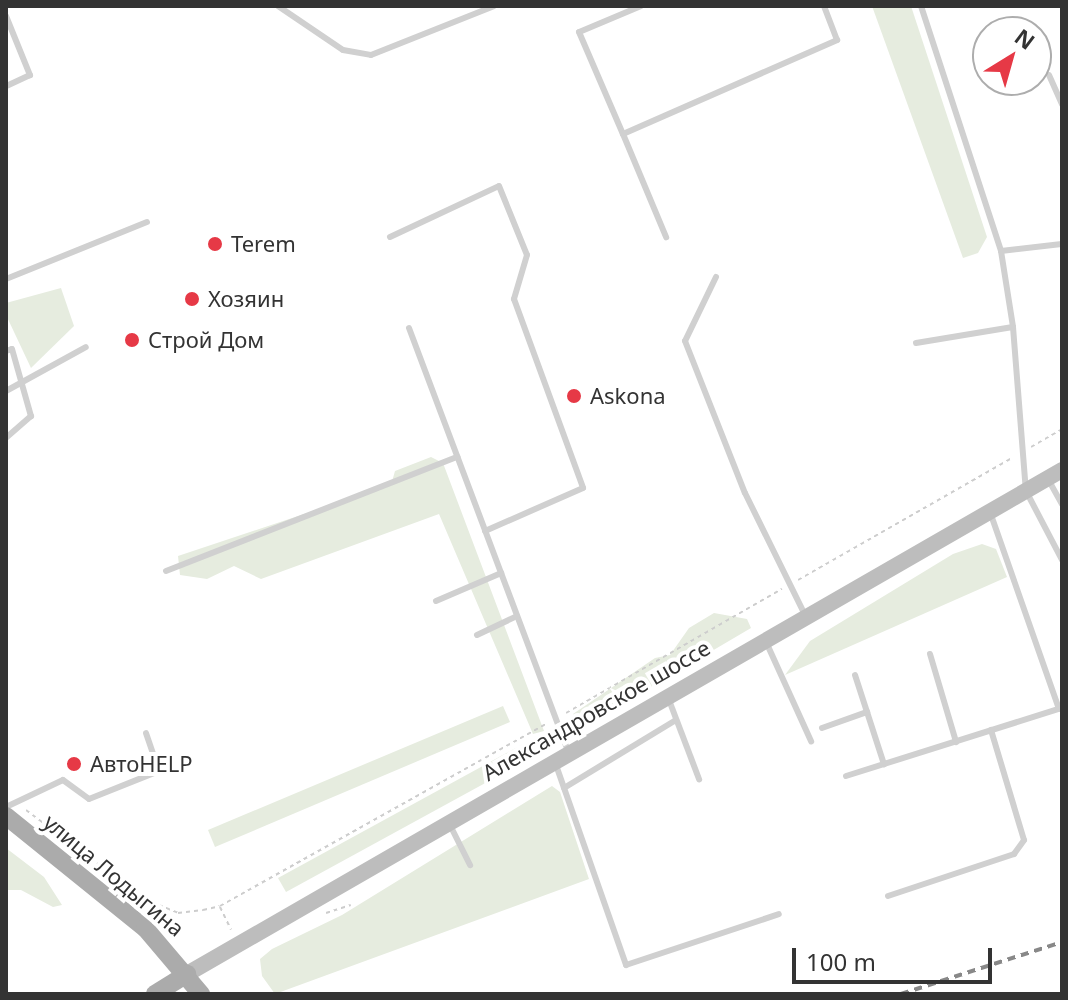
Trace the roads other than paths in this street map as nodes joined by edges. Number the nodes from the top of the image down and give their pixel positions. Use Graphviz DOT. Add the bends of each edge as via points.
graph roads {
  1 [pos="278,6"];
  2 [pos="494,6"];
  3 [pos="641,6"];
  4 [pos="824,6"];
  5 [pos="921,6"];
  6 [pos="6,16"];
  7 [pos="1052,82"];
  8 [pos="6,86"];
  9 [pos="1062,104"];
  10 [pos="623,134"];
  11 [pos="147,222"];
  12 [pos="390,237"];
  13 [pos="666,237"];
  14 [pos="1062,244"];
  15 [pos="1001,251"];
  16 [pos="716,277"];
  17 [pos="6,279"];
  18 [pos="1013,327"];
  19 [pos="409,328"];
  20 [pos="916,343"];
  21 [pos="86,347"];
  22 [pos="6,351"];
  23 [pos="23,381"];
  24 [pos="6,391"];
  25 [pos="6,438"];
  26 [pos="457,457"];
  27 [pos="1055,474"];
  28 [pos="1026,491"];
  29 [pos="1062,504"];
  30 [pos="990,512"];
  31 [pos="485,531"];
  32 [pos="1062,560"];
  33 [pos="166,571"];
  34 [pos="501,573"];
  35 [pos="436,601"];
  36 [pos="517,616"];
  37 [pos="806,617"];
  38 [pos="477,635"];
  39 [pos="765,641"];
  40 [pos="930,654"];
  41 [pos="855,675"];
  42 [pos="668,697"];
  43 [pos="867,712"];
  44 [pos="676,720"];
  45 [pos="822,728"];
  46 [pos="991,730"];
  47 [pos="146,733"];
  48 [pos="811,741"];
  49 [pos="956,742"];
  50 [pos="562,758"];
  51 [pos="884,764"];
  52 [pos="846,776"];
  53 [pos="699,779"];
  54 [pos="564,788"];
  55 [pos="6,807"];
  56 [pos="11,809"];
  57 [pos="448,822"];
  58 [pos="470,865"];
  59 [pos="888,896"];
  60 [pos="779,914"];
  61 [pos="187,974"];
  62 [pos="155,994"];
  63 [pos="201,994"];
  1 -- 2 [label="lane" via="343,50 371,55"];
  3 -- 10 [label="lane" via="579,32"];
  4 -- 10 [label="lane" via="837,40"];
  5 -- 15 [label="lane"];
  6 -- 8 [label="lane" via="30,75"];
  7 -- 9 [label="lane"];
  10 -- 13 [label="lane"];
  11 -- 17 [label="lane"];
  12 -- 31 [label="lane" via="499,186 527,255 514,299 583,488"];
  14 -- 15 [label="lane"];
  15 -- 18 [label="lane"];
  16 -- 37 [label="lane" via="685,341 745,493"];
  18 -- 20 [label="lane"];
  18 -- 28 [label="lane"];
  19 -- 26 [label="lane"];
  21 -- 23 [label="lane"];
  22 -- 23 [label="lane" via="12,349"];
  23 -- 24 [label="lane"];
  23 -- 25 [label="lane" via="31,416"];
  26 -- 31 [label="lane"];
  26 -- 33 [label="lane"];
  27 -- 28 [label="main road, Александровское шоссе"];
  27 -- 29 [label="lane"];
  28 -- 30 [label="main road, Александровское шоссе"];
  28 -- 32 [label="lane"];
  30 -- 37 [label="main road, Александровское шоссе"];
  30 -- 46 [label="lane" via="1059,709"];
  31 -- 34 [label="lane"];
  34 -- 35 [label="lane"];
  34 -- 36 [label="lane"];
  36 -- 38 [label="lane"];
  36 -- 50 [label="lane" via="555,719"];
  37 -- 39 [label="main road, Александровское шоссе"];
  39 -- 42 [label="main road, Александровское шоссе"];
  39 -- 48 [label="lane"];
  40 -- 49 [label="lane"];
  41 -- 43 [label="lane"];
  42 -- 44 [label="lane"];
  42 -- 50 [label="main road, Александровское шоссе"];
  43 -- 45 [label="lane"];
  43 -- 51 [label="lane"];
  44 -- 53 [label="lane"];
  44 -- 54 [label="lane"];
  46 -- 49 [label="lane"];
  46 -- 59 [label="lane" via="1024,840 1014,854"];
  47 -- 56 [label="lane" via="159,771 89,799 63,780"];
  49 -- 51 [label="lane"];
  50 -- 54 [label="lane"];
  50 -- 57 [label="main road, Александровское шоссе"];
  51 -- 52 [label="lane"];
  54 -- 60 [label="lane" via="626,965"];
  55 -- 56 [label="lane"];
  56 -- 61 [label="main road, улица Лодыгина"];
  57 -- 58 [label="lane"];
  57 -- 61 [label="main road, Александровское шоссе"];
  61 -- 62 [label="main road, Александровское шоссе"];
  61 -- 63 [label="main road, улица Лодыгина"];
}
